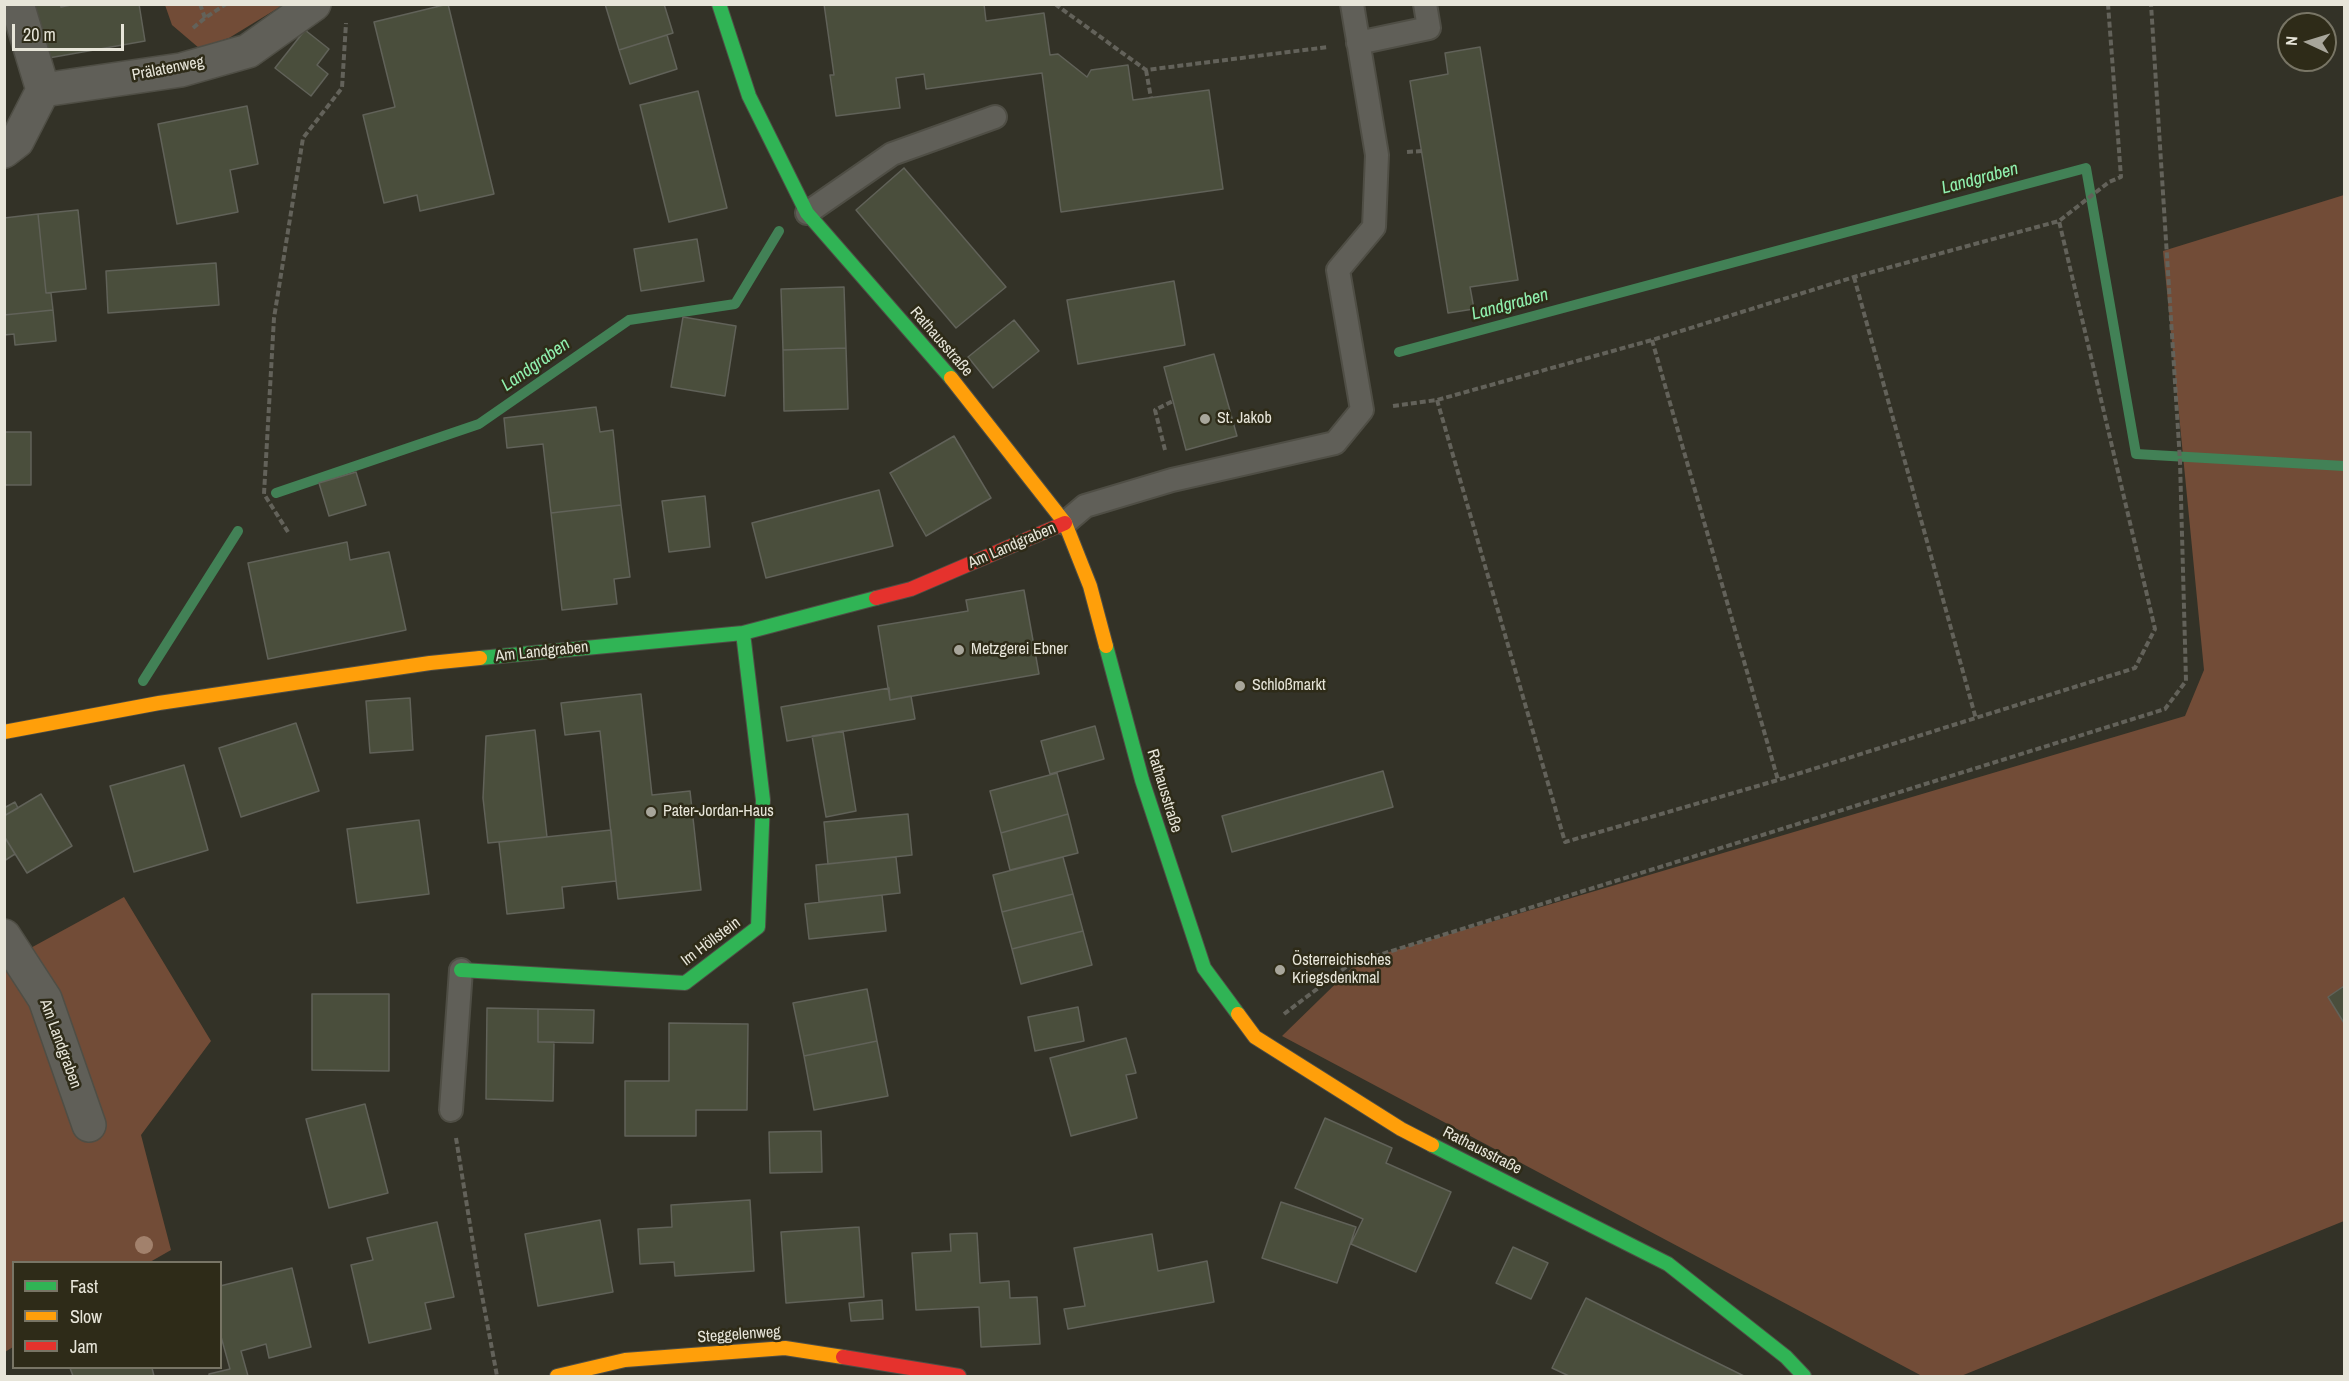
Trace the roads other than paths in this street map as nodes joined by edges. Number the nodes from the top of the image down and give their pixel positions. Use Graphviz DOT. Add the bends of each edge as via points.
graph roads {
  1 [pos="17,4"];
  2 [pos="314,4"];
  3 [pos="719,4"];
  4 [pos="1352,4"];
  5 [pos="1425,4"];
  6 [pos="1358,43"];
  7 [pos="43,90"];
  8 [pos="995,117"];
  9 [pos="4,151"];
  10 [pos="807,213"];
  11 [pos="1065,523"];
  12 [pos="743,633"];
  13 [pos="4,732"];
  14 [pos="4,936"];
  15 [pos="461,970"];
  16 [pos="452,1110"];
  17 [pos="89,1125"];
  18 [pos="557,1377"];
  19 [pos="959,1377"];
  20 [pos="1804,1377"];
  1 -- 7 [label="street"];
  2 -- 7 [label="street, Prälatenweg" via="248,51 181,70"];
  3 -- 10 [label="street, Rathausstraße" via="749,96"];
  4 -- 6 [label="lane"];
  5 -- 6 [label="lane" via="1429,28"];
  6 -- 11 [label="lane" via="1377,155 1374,227 1338,270 1362,410 1335,443 1172,480 1085,506"];
  7 -- 9 [label="street" via="17,141"];
  8 -- 10 [label="lane" via="892,154"];
  10 -- 11 [label="street, Rathausstraße" via="969,399"];
  11 -- 12 [label="street, Am Landgraben" via="911,589"];
  11 -- 20 [label="street, Rathausstraße" via="1090,586 1142,780 1204,968 1255,1037 1401,1129 1668,1264 1786,1357"];
  12 -- 13 [label="street, Am Landgraben" via="430,663 159,703"];
  12 -- 15 [label="street, Im Höllstein" via="763,800 758,927 686,983"];
  14 -- 17 [label="street, Am Landgraben" via="45,999"];
  15 -- 16 [label="lane"];
  18 -- 19 [label="street, Steggelenweg" via="625,1360 785,1348"];
}
